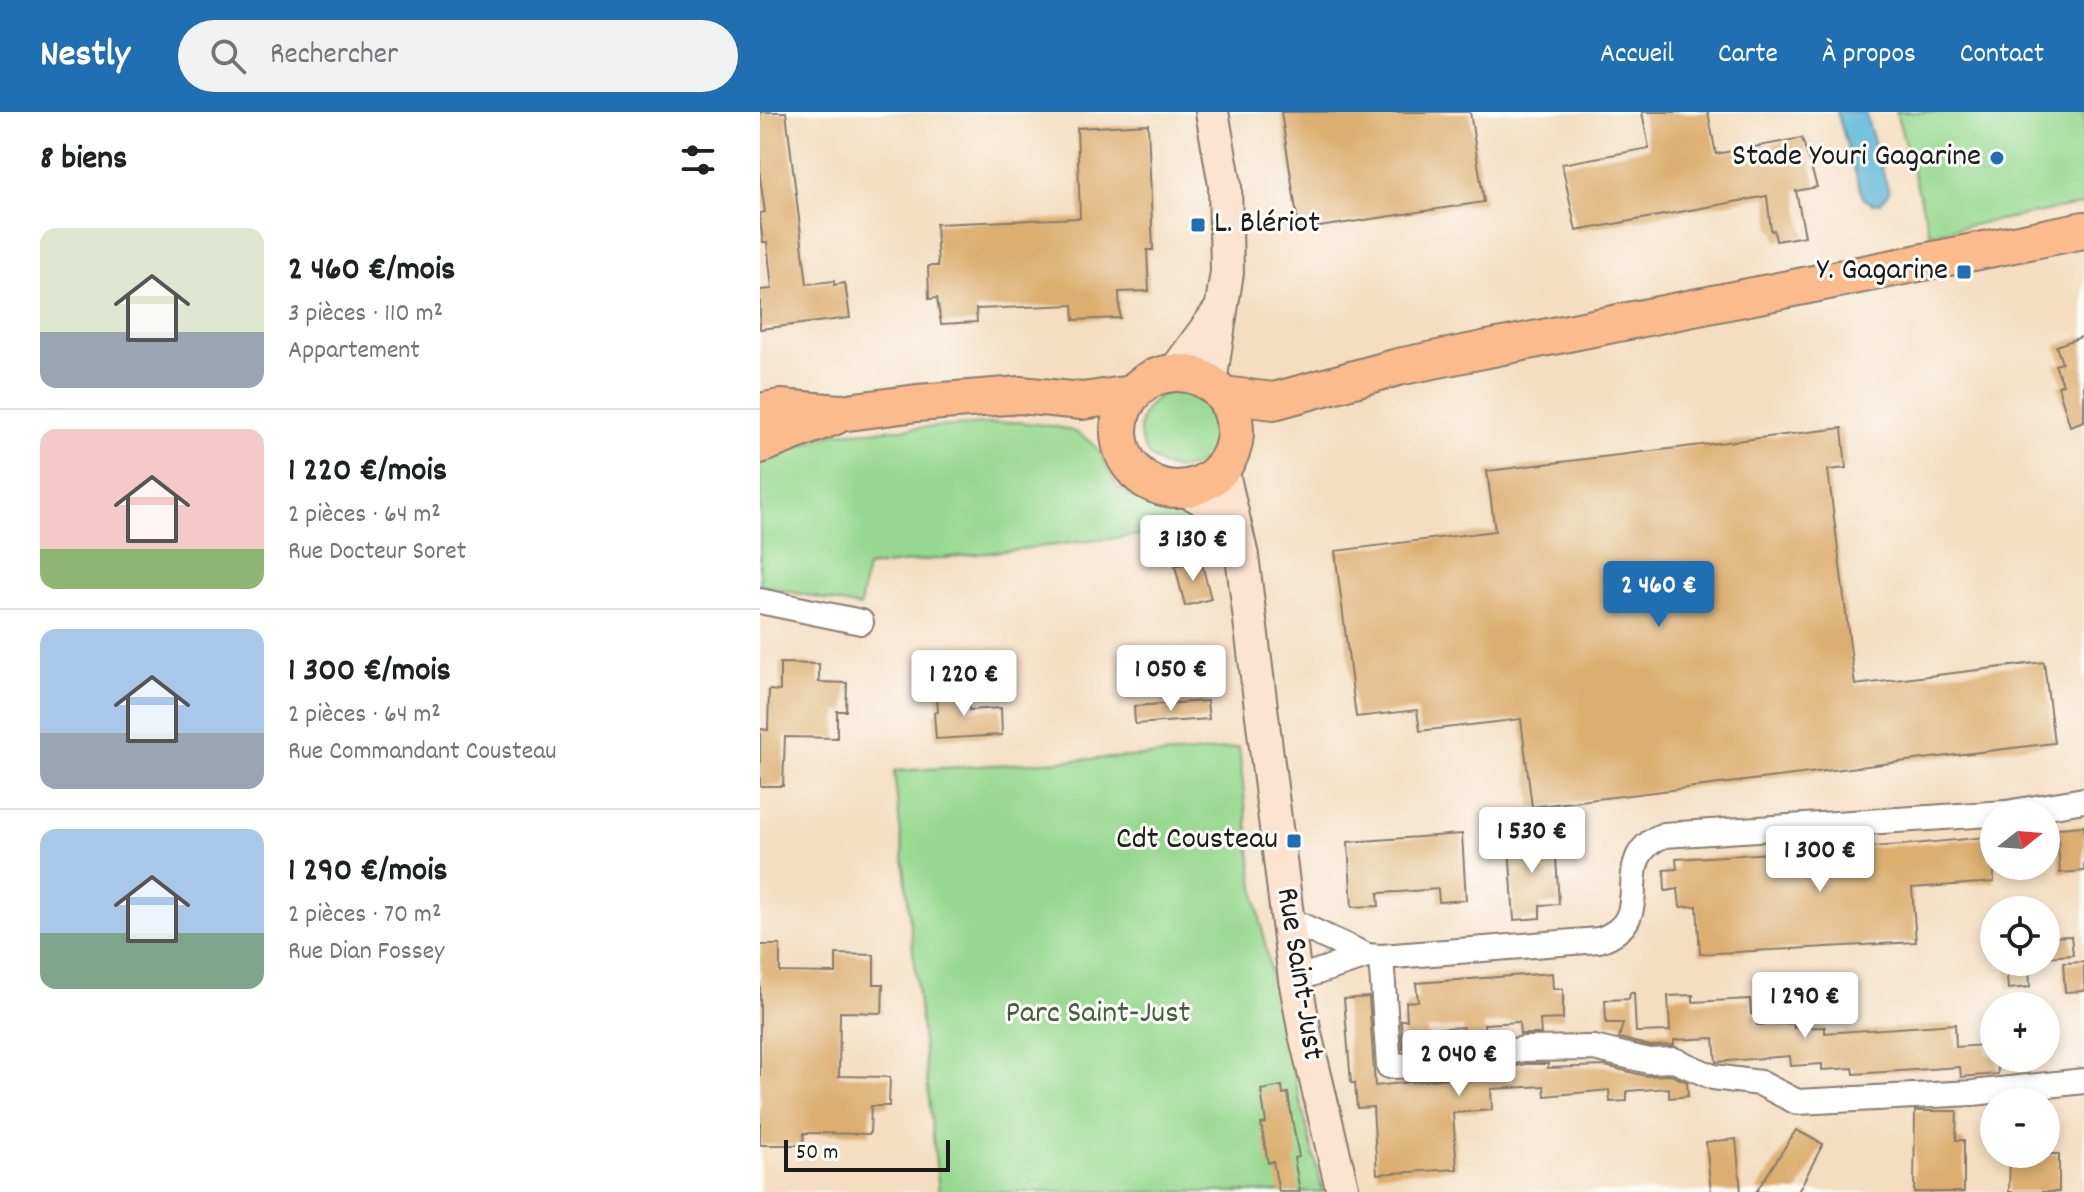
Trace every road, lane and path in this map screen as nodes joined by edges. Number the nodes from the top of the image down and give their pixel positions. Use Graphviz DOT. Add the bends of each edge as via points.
graph roads {
  1 [pos="1212,112"];
  2 [pos="2084,230"];
  3 [pos="1221,308"];
  4 [pos="1174,373"];
  5 [pos="1217,389"];
  6 [pos="1132,394"];
  7 [pos="1082,401"];
  8 [pos="1274,401"];
  9 [pos="760,412"];
  10 [pos="840,413"];
  11 [pos="1236,437"];
  12 [pos="1120,440"];
  13 [pos="760,445"];
  14 [pos="1222,469"];
  15 [pos="1185,489"];
  16 [pos="1231,516"];
  17 [pos="760,601"];
  18 [pos="861,622"];
  19 [pos="2084,800"];
  20 [pos="1287,919"];
  21 [pos="1374,956"];
  22 [pos="1295,979"];
  23 [pos="2084,1081"];
  24 [pos="1343,1192"];
  1 -- 3 [label="street" via="1225,185 1227,272"];
  2 -- 8 [label="main road" via="1398,367"];
  3 -- 4 [label="street"];
  3 -- 5 [label="street"];
  4 -- 5 [label="main road" via="1193,375"];
  4 -- 6 [label="main road" via="1158,376"];
  5 -- 8 [label="main road"];
  5 -- 11 [label="main road" via="1231,408"];
  6 -- 7 [label="main road"];
  6 -- 12 [label="main road" via="1120,423"];
  7 -- 10 [label="main road" via="1020,395"];
  7 -- 12 [label="main road"];
  8 -- 11 [label="main road"];
  9 -- 10 [label="main road" via="780,408"];
  10 -- 13 [label="main road"];
  11 -- 14 [label="main road"];
  12 -- 15 [label="main road" via="1135,472 1167,489"];
  14 -- 15 [label="main road" via="1199,486"];
  14 -- 16 [label="street, Rue Saint-Just"];
  15 -- 16 [label="street"];
  16 -- 20 [label="street, Rue Saint-Just" via="1242,556"];
  17 -- 18 [label="street"];
  19 -- 21 [label="street" via="2006,813 1664,835 1648,843 1635,860 1633,903 1612,936"];
  20 -- 21 [label="street"];
  20 -- 22 [label="street, Rue Saint-Just"];
  21 -- 22 [label="street"];
  21 -- 23 [label="street" via="1389,1066 1446,1064 1524,1049 1594,1048 1649,1061 1674,1060 1713,1077 1760,1083 1797,1102"];
  22 -- 24 [label="street, Rue Saint-Just"];
}
